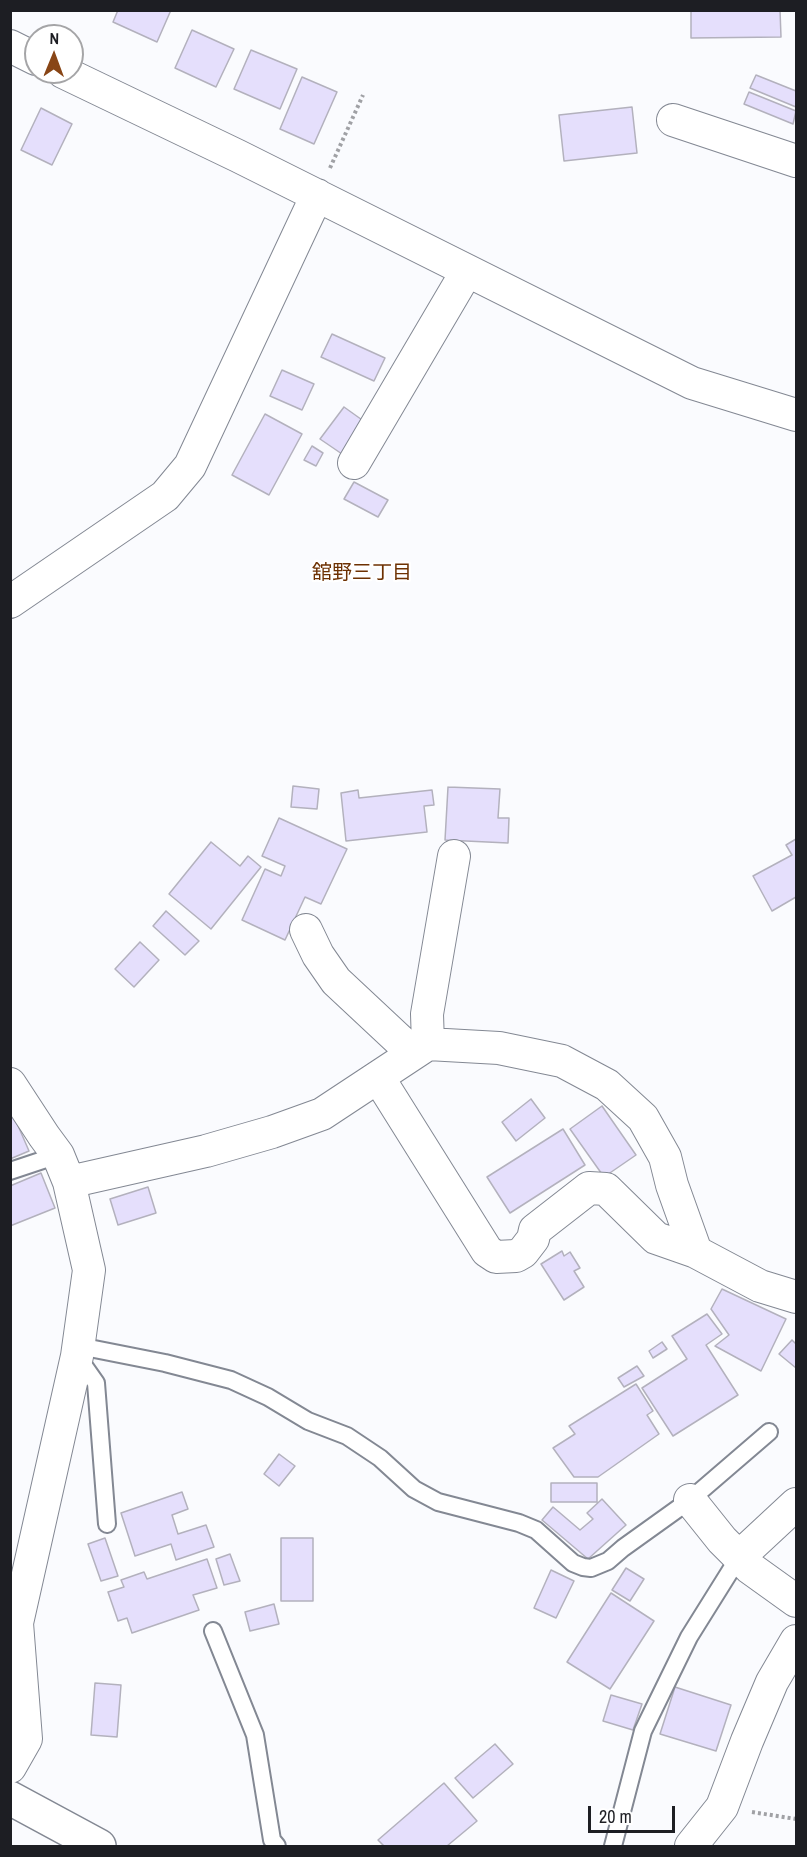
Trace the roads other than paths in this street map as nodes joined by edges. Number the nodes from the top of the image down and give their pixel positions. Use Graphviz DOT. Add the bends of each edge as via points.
graph roads {
  1 [pos="10,46"];
  2 [pos="24,53"];
  3 [pos="84,82"];
  4 [pos="672,120"];
  5 [pos="796,161"];
  6 [pos="317,195"];
  7 [pos="467,271"];
  8 [pos="796,415"];
  9 [pos="354,463"];
  10 [pos="10,602"];
  11 [pos="454,856"];
  12 [pos="306,930"];
  13 [pos="421,1048"];
  14 [pos="378,1077"];
  15 [pos="10,1084"];
  16 [pos="64,1168"];
  17 [pos="10,1171"];
  18 [pos="696,1252"];
  19 [pos="796,1297"];
  20 [pos="78,1351"];
  21 [pos="769,1432"];
  22 [pos="690,1500"];
  23 [pos="796,1504"];
  24 [pos="107,1524"];
  25 [pos="739,1557"];
  26 [pos="796,1600"];
  27 [pos="213,1631"];
  28 [pos="796,1641"];
  29 [pos="10,1767"];
  30 [pos="10,1798"];
  31 [pos="99,1846"];
  32 [pos="277,1846"];
  33 [pos="613,1846"];
  34 [pos="691,1846"];
  1 -- 2 [label="street"];
  3 -- 6 [label="street"];
  4 -- 5 [label="street"];
  6 -- 7 [label="street"];
  6 -- 10 [label="street" via="190,466 165,496"];
  7 -- 8 [label="street" via="692,382"];
  7 -- 9 [label="street"];
  11 -- 13 [label="street"];
  12 -- 13 [label="street" via="336,981"];
  13 -- 14 [label="street"];
  13 -- 18 [label="street" via="499,1048 532,1054 562,1062 607,1085 643,1118 656,1138"];
  14 -- 16 [label="street" via="322,1114 272,1132 206,1151"];
  14 -- 18 [label="street" via="487,1251 496,1257 523,1252 535,1230 589,1188 606,1190 656,1238"];
  15 -- 16 [label="street"];
  16 -- 17 [label="lane"];
  16 -- 20 [label="street" via="89,1270"];
  18 -- 19 [label="street" via="760,1286"];
  20 -- 22 [label="lane" via="165,1363 231,1380 308,1421 347,1436 380,1458 414,1489 438,1502 519,1522 536,1530 573,1563 583,1567 608,1562"];
  20 -- 24 [label="lane" via="96,1383"];
  20 -- 29 [label="street" via="17,1623 26,1739"];
  21 -- 22 [label="lane"];
  22 -- 25 [label="street"];
  23 -- 25 [label="street"];
  25 -- 26 [label="street"];
  25 -- 33 [label="lane" via="688,1637 643,1731"];
  27 -- 32 [label="lane" via="255,1735 272,1840"];
  28 -- 34 [label="street" via="772,1682 722,1807"];
  30 -- 31 [label="main road"];
}
